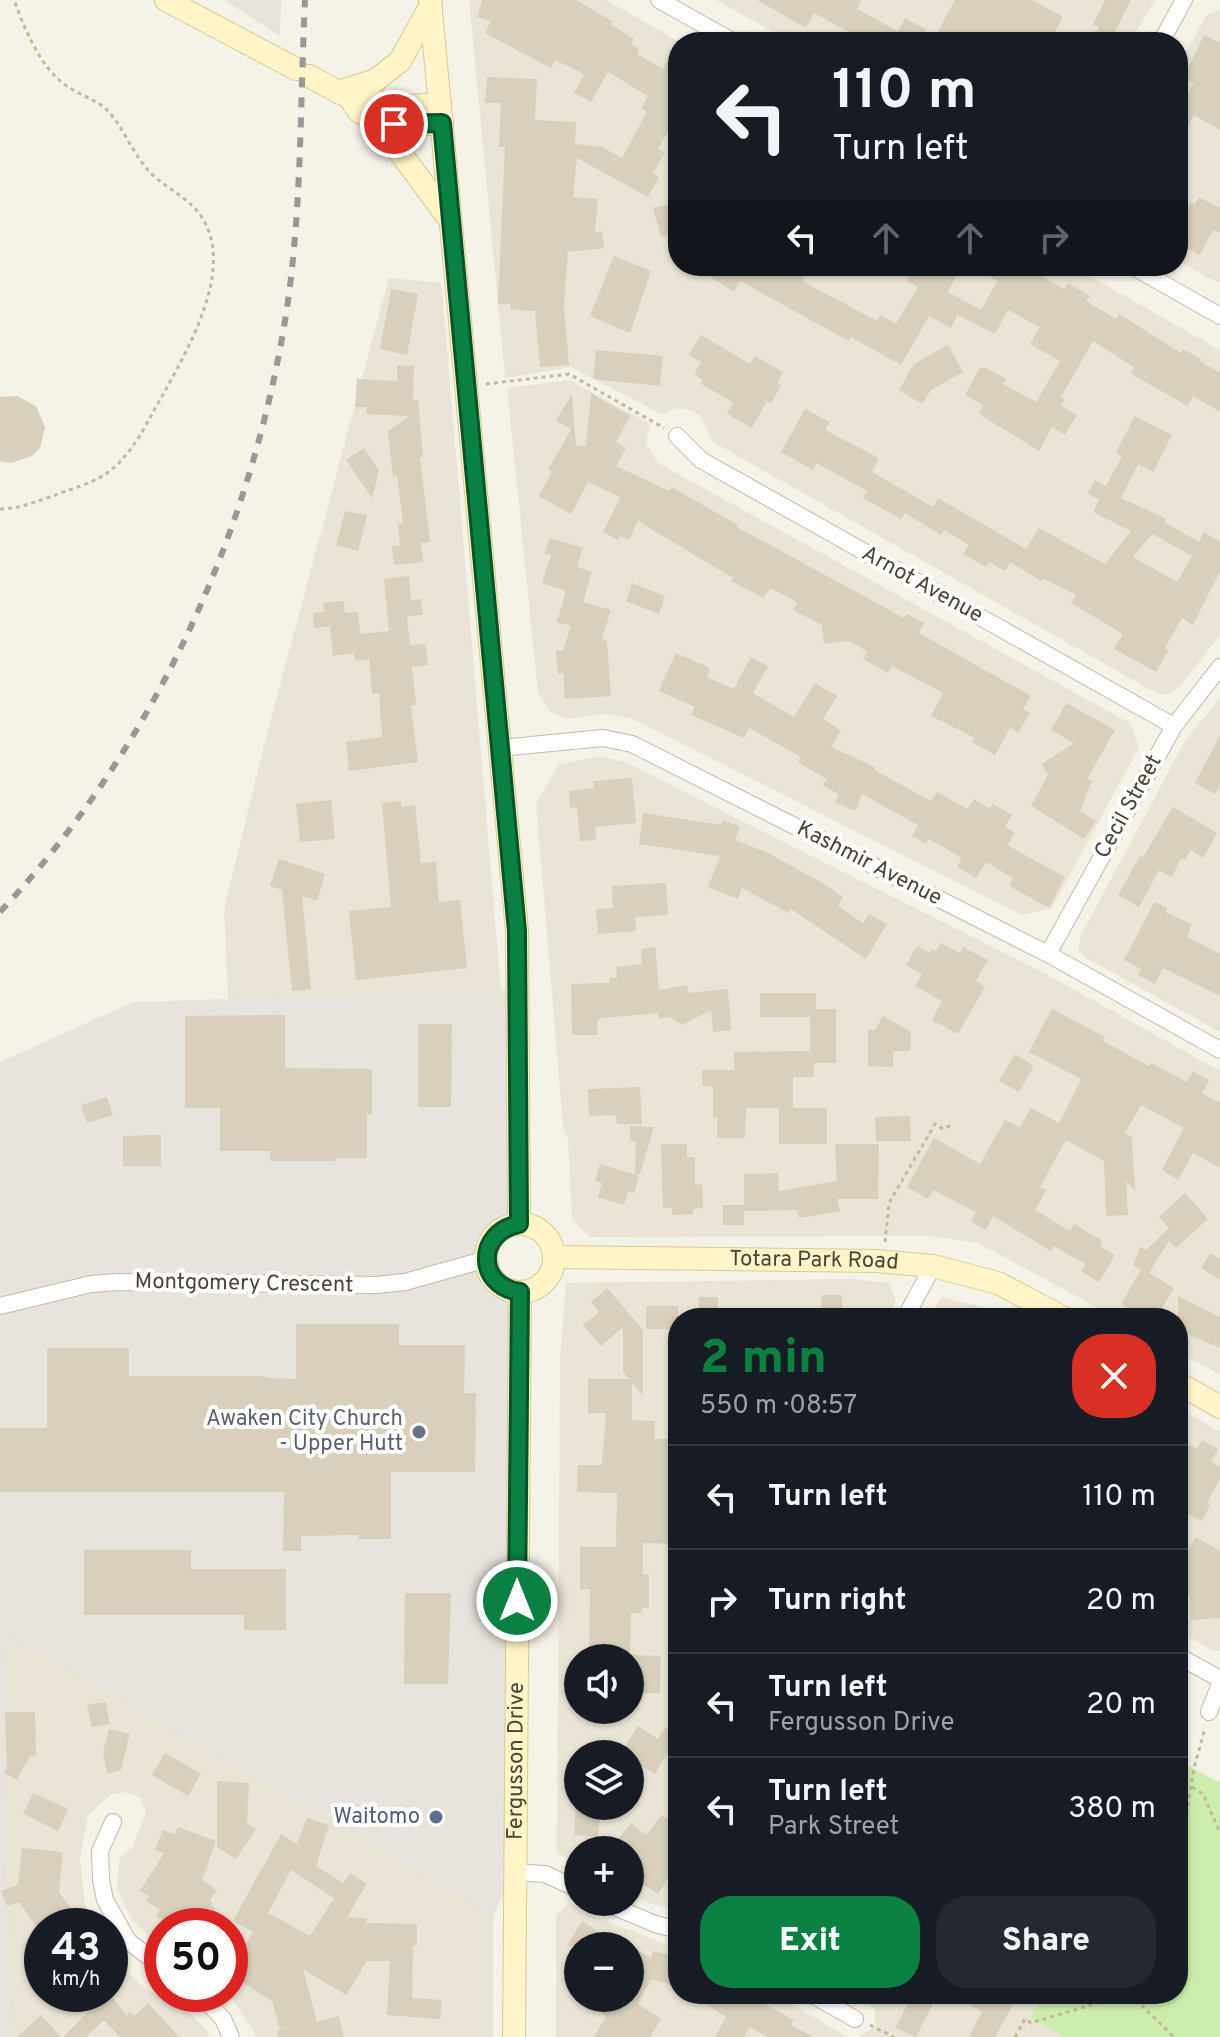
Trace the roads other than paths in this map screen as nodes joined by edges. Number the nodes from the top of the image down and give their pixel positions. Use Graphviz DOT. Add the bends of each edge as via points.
graph roads {
  1 [pos="166,0"];
  2 [pos="659,0"];
  3 [pos="1184,0"];
  4 [pos="431,2"];
  5 [pos="716,32"];
  6 [pos="1166,32"];
  7 [pos="344,95"];
  8 [pos="441,114"];
  9 [pos="376,120"];
  10 [pos="451,220"];
  11 [pos="1150,276"];
  12 [pos="1220,316"];
  13 [pos="677,436"];
  14 [pos="1220,667"];
  15 [pos="1174,726"];
  16 [pos="501,748"];
  17 [pos="1048,954"];
  18 [pos="1220,1050"];
  19 [pos="519,1224"];
  20 [pos="554,1257"];
  21 [pos="487,1259"];
  22 [pos="933,1266"];
  23 [pos="520,1292"];
  24 [pos="0,1306"];
  25 [pos="910,1308"];
  26 [pos="1045,1308"];
  27 [pos="1188,1389"];
  28 [pos="1220,1407"];
  29 [pos="1188,1662"];
  30 [pos="1220,1682"];
  31 [pos="1209,1712"];
  32 [pos="113,1822"];
  33 [pos="515,1872"];
  34 [pos="564,1883"];
  35 [pos="636,1916"];
  36 [pos="668,1927"];
  37 [pos="144,1953"];
  38 [pos="829,2004"];
  39 [pos="217,2012"];
  40 [pos="855,2019"];
  41 [pos="231,2037"];
  42 [pos="514,2037"];
  1 -- 7 [label="main road"];
  2 -- 5 [label="street"];
  3 -- 6 [label="street"];
  4 -- 7 [label="main road" via="400,61"];
  4 -- 8 [label="main road"];
  7 -- 8 [label="main road"];
  7 -- 9 [label="main road"];
  8 -- 9 [label="main road" via="413,125"];
  8 -- 10 [label="main road"];
  9 -- 10 [label="main road"];
  10 -- 16 [label="main road"];
  11 -- 12 [label="street"];
  13 -- 15 [label="street, Arnot Avenue" via="701,460"];
  14 -- 15 [label="street, Cecil Street"];
  15 -- 17 [label="street, Cecil Street"];
  16 -- 17 [label="street, Kashmir Avenue" via="603,738 632,744"];
  16 -- 19 [label="main road" via="517,931"];
  17 -- 18 [label="street, Kashmir Avenue"];
  19 -- 20 [label="main road" via="544,1233"];
  19 -- 21 [label="main road" via="498,1232"];
  20 -- 22 [label="main road, Totara Park Road"];
  20 -- 23 [label="main road" via="548,1277"];
  21 -- 23 [label="main road" via="498,1283"];
  21 -- 24 [label="street, Montgomery Crescent" via="376,1285 117,1282"];
  22 -- 25 [label="street"];
  22 -- 26 [label="main road, Totara Park Road" via="998,1283"];
  23 -- 33 [label="main road, Fergusson Drive"];
  27 -- 28 [label="main road"];
  29 -- 30 [label="street"];
  30 -- 31 [label="street"];
  32 -- 37 [label="street" via="100,1851 105,1900 128,1941"];
  33 -- 34 [label="street" via="545,1874"];
  33 -- 42 [label="main road, Fergusson Drive"];
  35 -- 36 [label="street"];
  38 -- 40 [label="street"];
  39 -- 41 [label="street"];
}
